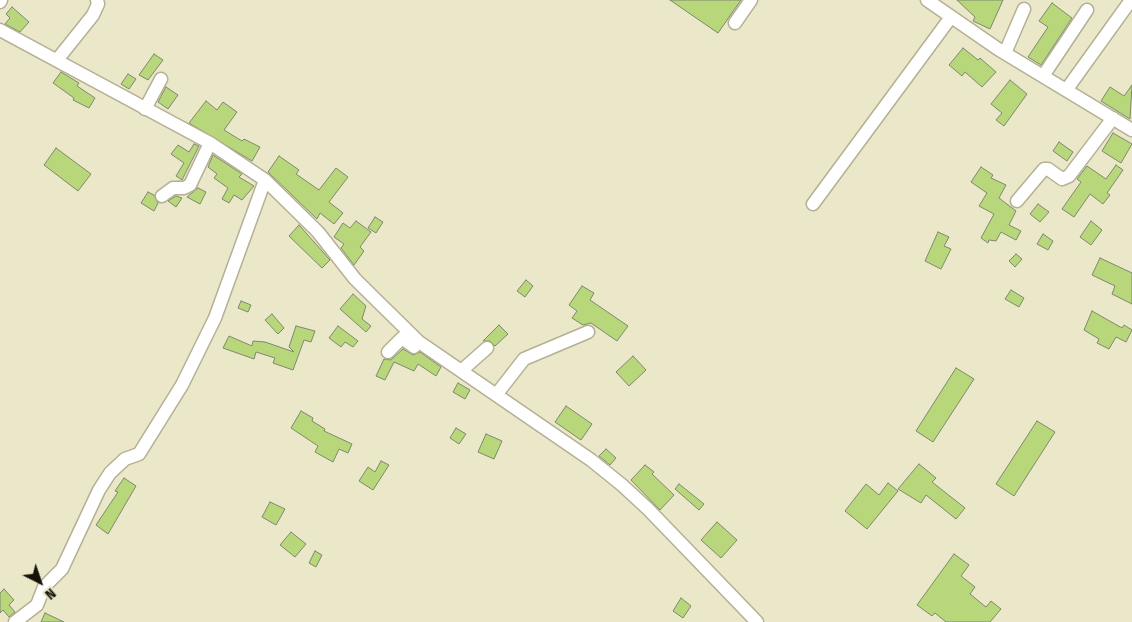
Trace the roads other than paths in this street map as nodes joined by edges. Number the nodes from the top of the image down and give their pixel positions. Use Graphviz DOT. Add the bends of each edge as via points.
graph roads {
  1 [pos="97,0"];
  2 [pos="751,0"];
  3 [pos="927,0"];
  4 [pos="1131,0"];
  5 [pos="1024,9"];
  6 [pos="1087,10"];
  7 [pos="951,17"];
  8 [pos="735,23"];
  9 [pos="0,30"];
  10 [pos="1004,53"];
  11 [pos="57,60"];
  12 [pos="1043,76"];
  13 [pos="162,79"];
  14 [pos="1067,90"];
  15 [pos="145,109"];
  16 [pos="1112,118"];
  17 [pos="1132,130"];
  18 [pos="210,143"];
  19 [pos="266,180"];
  20 [pos="162,196"];
  21 [pos="1017,201"];
  22 [pos="814,204"];
  23 [pos="588,332"];
  24 [pos="420,342"];
  25 [pos="487,348"];
  26 [pos="388,352"];
  27 [pos="462,371"];
  28 [pos="496,395"];
  29 [pos="15,622"];
  30 [pos="757,622"];
  1 -- 11 [label="street" via="93,15"];
  2 -- 8 [label="street"];
  3 -- 7 [label="street"];
  4 -- 14 [label="street"];
  5 -- 10 [label="street"];
  6 -- 12 [label="street"];
  7 -- 10 [label="street"];
  7 -- 22 [label="street"];
  9 -- 11 [label="street"];
  10 -- 12 [label="street"];
  11 -- 15 [label="street"];
  12 -- 14 [label="street"];
  13 -- 15 [label="street"];
  14 -- 16 [label="street"];
  15 -- 18 [label="street"];
  16 -- 17 [label="street"];
  16 -- 21 [label="street" via="1069,176 1062,179 1044,169"];
  18 -- 19 [label="street"];
  18 -- 20 [label="street" via="190,184 184,188 173,188"];
  19 -- 24 [label="street" via="318,232 355,279"];
  19 -- 29 [label="street" via="214,318 182,385 139,454 125,459 110,473 62,569 44,587 37,605"];
  23 -- 28 [label="street" via="524,359"];
  24 -- 26 [label="street" via="413,347 402,338"];
  24 -- 27 [label="street"];
  25 -- 27 [label="street"];
  27 -- 28 [label="street"];
  28 -- 30 [label="street" via="592,460 622,485"];
}
